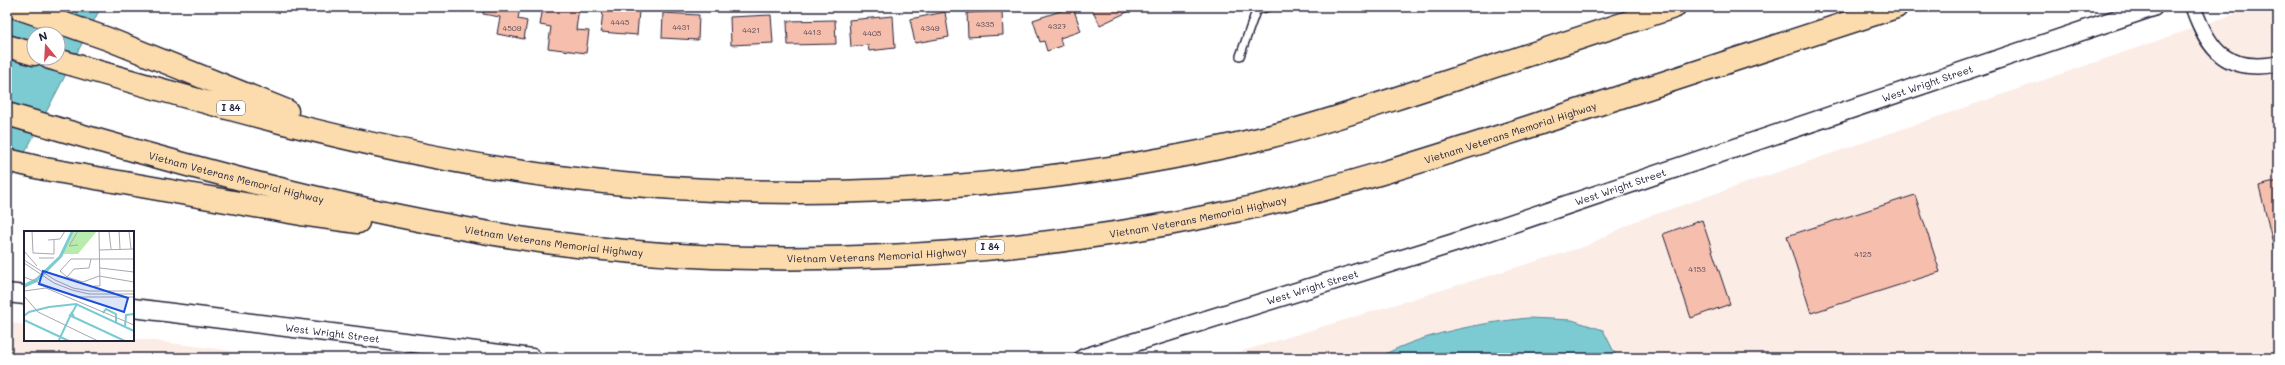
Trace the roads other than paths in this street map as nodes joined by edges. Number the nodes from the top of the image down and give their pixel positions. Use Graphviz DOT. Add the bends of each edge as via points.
graph roads {
  1 [pos="16,7"];
  2 [pos="1268,7"];
  3 [pos="1674,7"];
  4 [pos="1896,7"];
  5 [pos="2153,7"];
  6 [pos="2193,7"];
  7 [pos="7,46"];
  8 [pos="26,52"];
  9 [pos="1240,56"];
  10 [pos="66,63"];
  11 [pos="2278,64"];
  12 [pos="7,114"];
  13 [pos="368,143"];
  14 [pos="7,160"];
  15 [pos="552,243"];
  16 [pos="7,292"];
  17 [pos="24,295"];
  18 [pos="134,308"];
  19 [pos="532,358"];
  20 [pos="1084,358"];
  1 -- 13 [label="highway" via="108,39"];
  2 -- 9 [label="lane" via="1256,11"];
  3 -- 13 [label="highway, I 84" via="1335,118 1272,136 1095,170 1006,181 866,190 712,190 593,182 503,169"];
  4 -- 15 [label="highway, Vietnam Veterans Memorial Highway / I 84" via="1425,160 1302,196 1158,226 986,248 849,257 710,256"];
  5 -- 20 [label="street, West Wright Street" via="1454,243"];
  6 -- 11 [label="street" via="2201,30 2212,48 2230,62 2260,67"];
  7 -- 8 [label="highway"];
  10 -- 13 [label="highway, I 84"];
  12 -- 15 [label="highway, Vietnam Veterans Memorial Highway / I 84" via="331,203"];
  14 -- 15 [label="highway" via="301,214"];
  16 -- 17 [label="street"];
  18 -- 19 [label="street, West Wright Street"];
}
